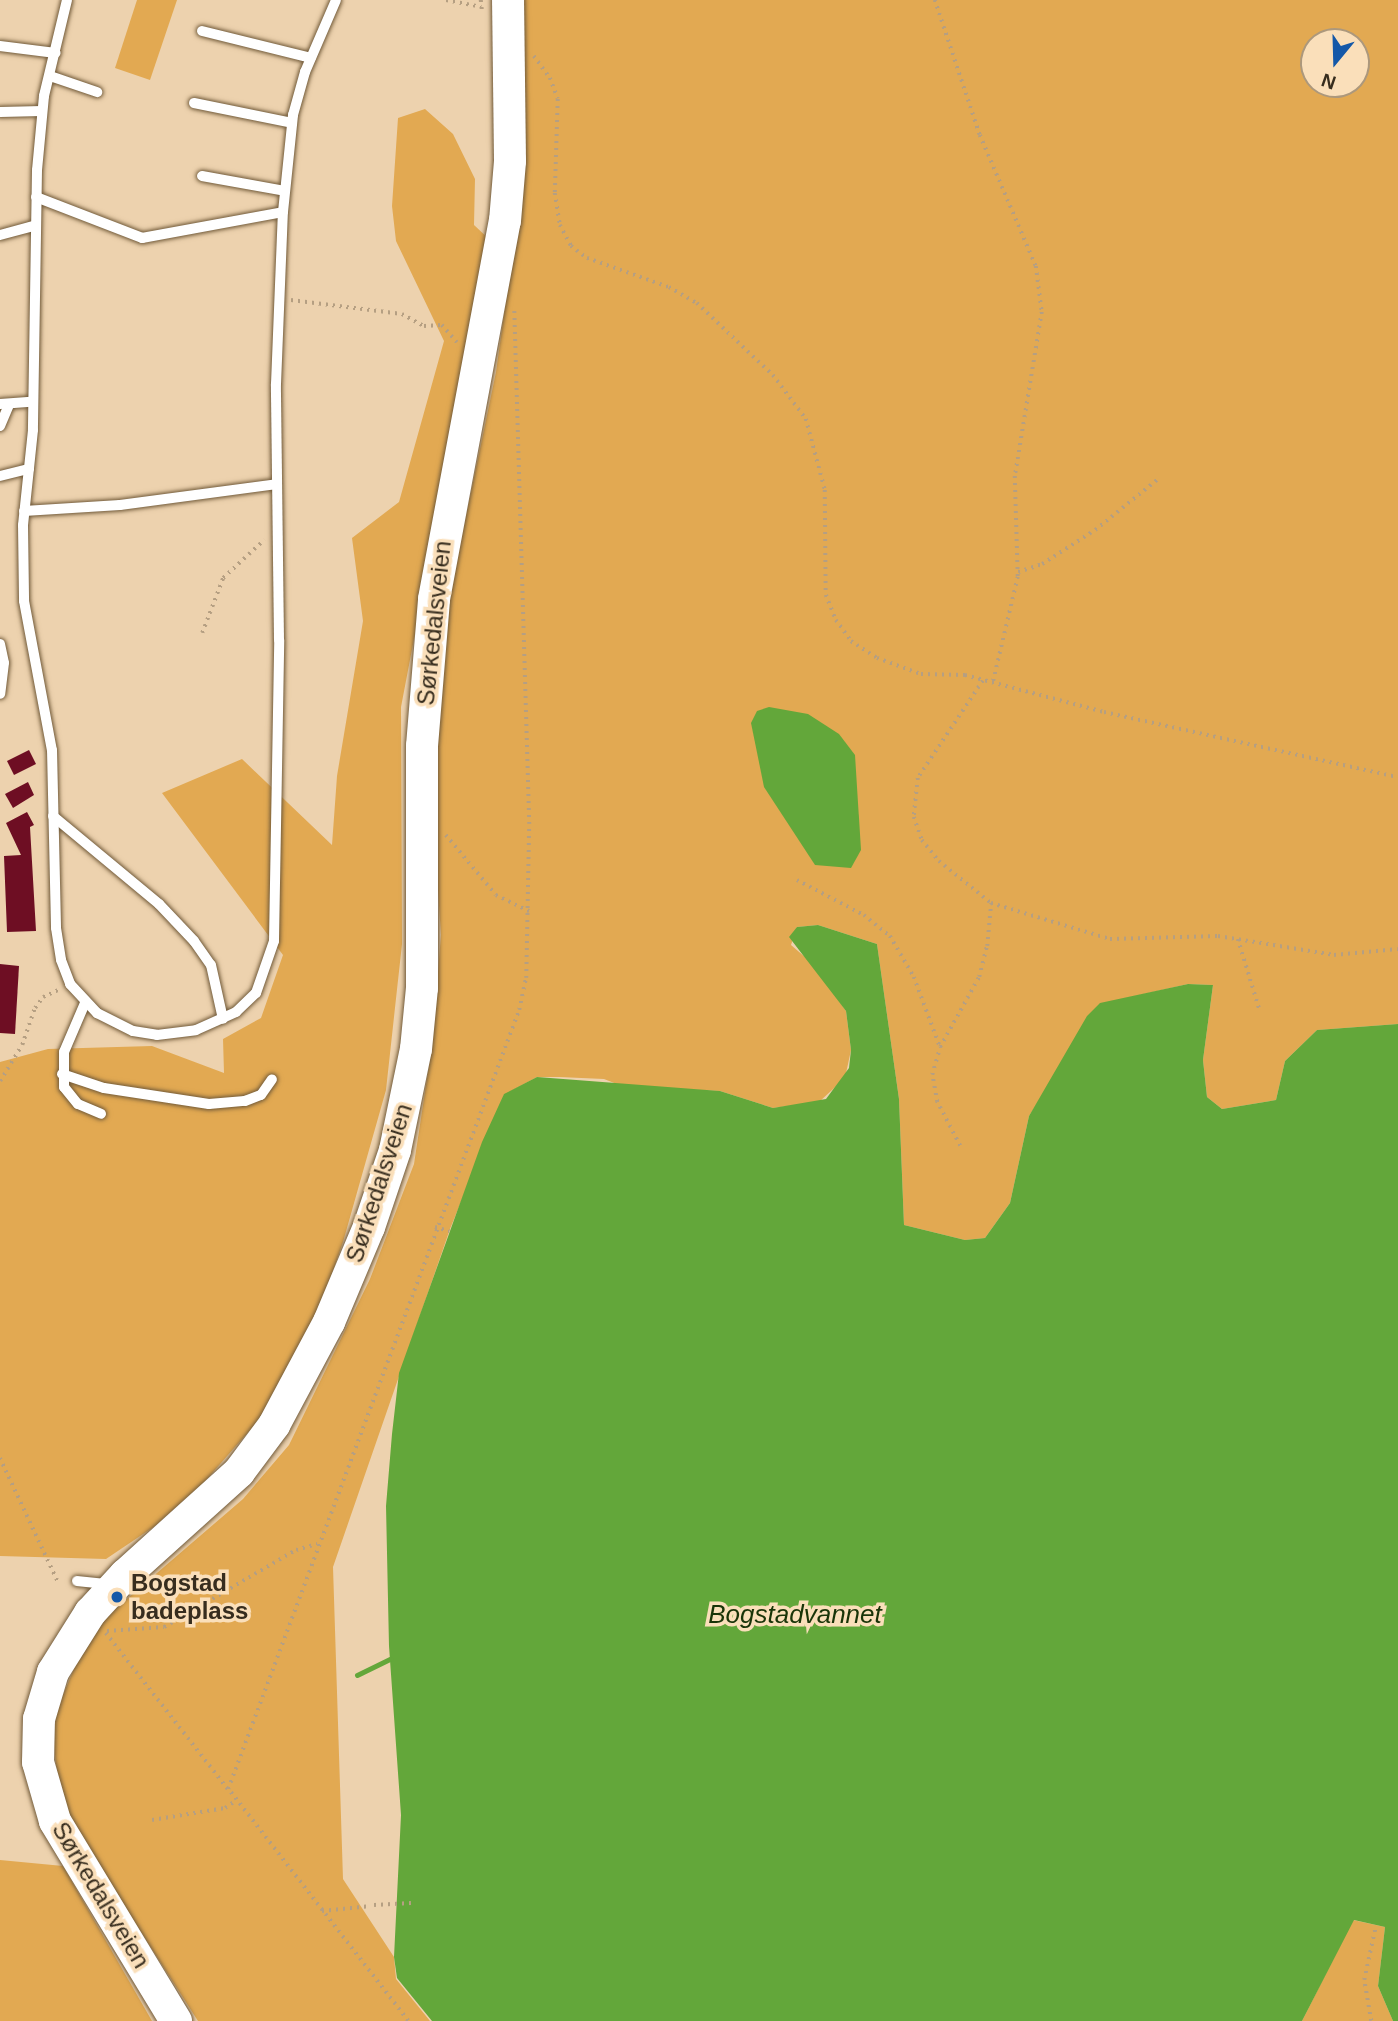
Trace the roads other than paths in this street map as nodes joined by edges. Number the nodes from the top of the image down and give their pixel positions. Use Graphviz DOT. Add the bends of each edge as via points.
graph roads {
  1 [pos="66,0"];
  2 [pos="336,0"];
  3 [pos="495,3"];
  4 [pos="202,31"];
  5 [pos="0,46"];
  6 [pos="56,53"];
  7 [pos="311,58"];
  8 [pos="50,76"];
  9 [pos="97,92"];
  10 [pos="194,103"];
  11 [pos="42,111"];
  12 [pos="0,112"];
  13 [pos="292,123"];
  14 [pos="202,176"];
  15 [pos="285,191"];
  16 [pos="36,197"];
  17 [pos="283,212"];
  18 [pos="34,226"];
  19 [pos="0,235"];
  20 [pos="31,402"];
  21 [pos="4,404"];
  22 [pos="0,426"];
  23 [pos="29,469"];
  24 [pos="0,476"];
  25 [pos="277,485"];
  26 [pos="24,511"];
  27 [pos="0,644"];
  28 [pos="0,694"];
  29 [pos="53,816"];
  30 [pos="85,1003"];
  31 [pos="223,1019"];
  32 [pos="62,1074"];
  33 [pos="272,1079"];
  34 [pos="101,1114"];
  35 [pos="176,2021"];
  1 -- 6 [label="lane"];
  2 -- 7 [label="lane"];
  3 -- 35 [label="street, Sørkedalsveien" via="509,33 505,221 433,599 424,707 422,988 416,1049 395,1150 361,1248 301,1379 259,1448 98,1607 53,1672 39,1719 46,1822"];
  4 -- 7 [label="lane"];
  5 -- 6 [label="lane"];
  6 -- 8 [label="lane"];
  7 -- 13 [label="lane"];
  8 -- 9 [label="lane"];
  8 -- 11 [label="lane"];
  10 -- 13 [label="lane"];
  11 -- 12 [label="lane"];
  11 -- 16 [label="lane"];
  13 -- 15 [label="lane"];
  14 -- 15 [label="lane"];
  15 -- 17 [label="lane"];
  16 -- 17 [label="lane" via="142,238"];
  16 -- 18 [label="lane"];
  17 -- 25 [label="lane"];
  18 -- 19 [label="lane"];
  18 -- 20 [label="lane"];
  20 -- 21 [label="lane"];
  20 -- 23 [label="lane"];
  21 -- 22 [label="lane"];
  23 -- 24 [label="lane"];
  23 -- 26 [label="lane"];
  25 -- 26 [label="lane" via="120,505"];
  25 -- 31 [label="lane" via="274,941 256,993"];
  26 -- 29 [label="lane" via="23,601 52,750"];
  27 -- 28 [label="lane" via="4,663"];
  29 -- 30 [label="lane" via="56,928 70,984"];
  29 -- 31 [label="lane" via="159,904 194,941 211,965"];
  30 -- 31 [label="lane" via="110,1021 144,1034 182,1033"];
  30 -- 32 [label="lane" via="64,1052"];
  32 -- 33 [label="lane" via="92,1085 209,1104 261,1095"];
  32 -- 34 [label="lane" via="70,1098"];
}
